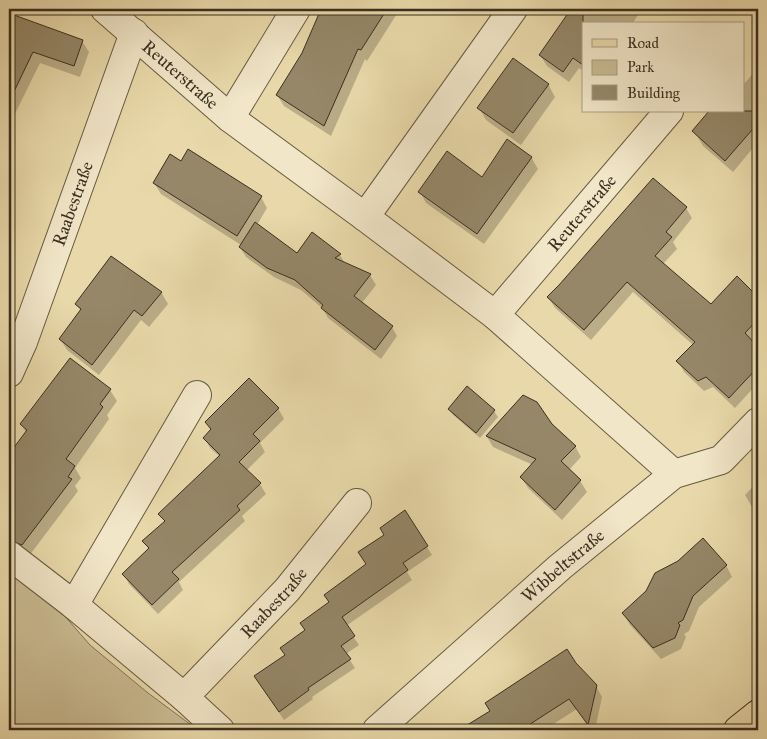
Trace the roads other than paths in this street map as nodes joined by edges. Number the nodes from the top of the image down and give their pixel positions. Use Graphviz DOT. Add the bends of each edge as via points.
graph roads {
  1 [pos="107,9"];
  2 [pos="296,9"];
  3 [pos="513,9"];
  4 [pos="134,32"];
  5 [pos="668,112"];
  6 [pos="230,118"];
  7 [pos="365,217"];
  8 [pos="495,315"];
  9 [pos="9,372"];
  10 [pos="197,395"];
  11 [pos="758,422"];
  12 [pos="674,474"];
  13 [pos="358,503"];
  14 [pos="9,555"];
  15 [pos="74,605"];
  16 [pos="184,697"];
  17 [pos="758,714"];
  18 [pos="220,730"];
  19 [pos="377,730"];
  20 [pos="738,730"];
  1 -- 4 [label="street, Reuterstraße"];
  2 -- 6 [label="street, Reuterstraße"];
  3 -- 7 [label="street"];
  4 -- 6 [label="street, Reuterstraße"];
  4 -- 9 [label="street, Raabestraße"];
  5 -- 8 [label="street, Reuterstraße"];
  6 -- 7 [label="street, Reuterstraße"];
  7 -- 8 [label="street, Reuterstraße"];
  8 -- 12 [label="street, Reuterstraße"];
  10 -- 15 [label="street"];
  11 -- 12 [label="street, Wibbeltstraße" via="721,460"];
  12 -- 19 [label="street, Wibbeltstraße" via="560,567"];
  13 -- 16 [label="street, Raabestraße" via="287,590"];
  14 -- 15 [label="street"];
  15 -- 16 [label="street"];
  16 -- 18 [label="street"];
  17 -- 20 [label="main road"];
}
